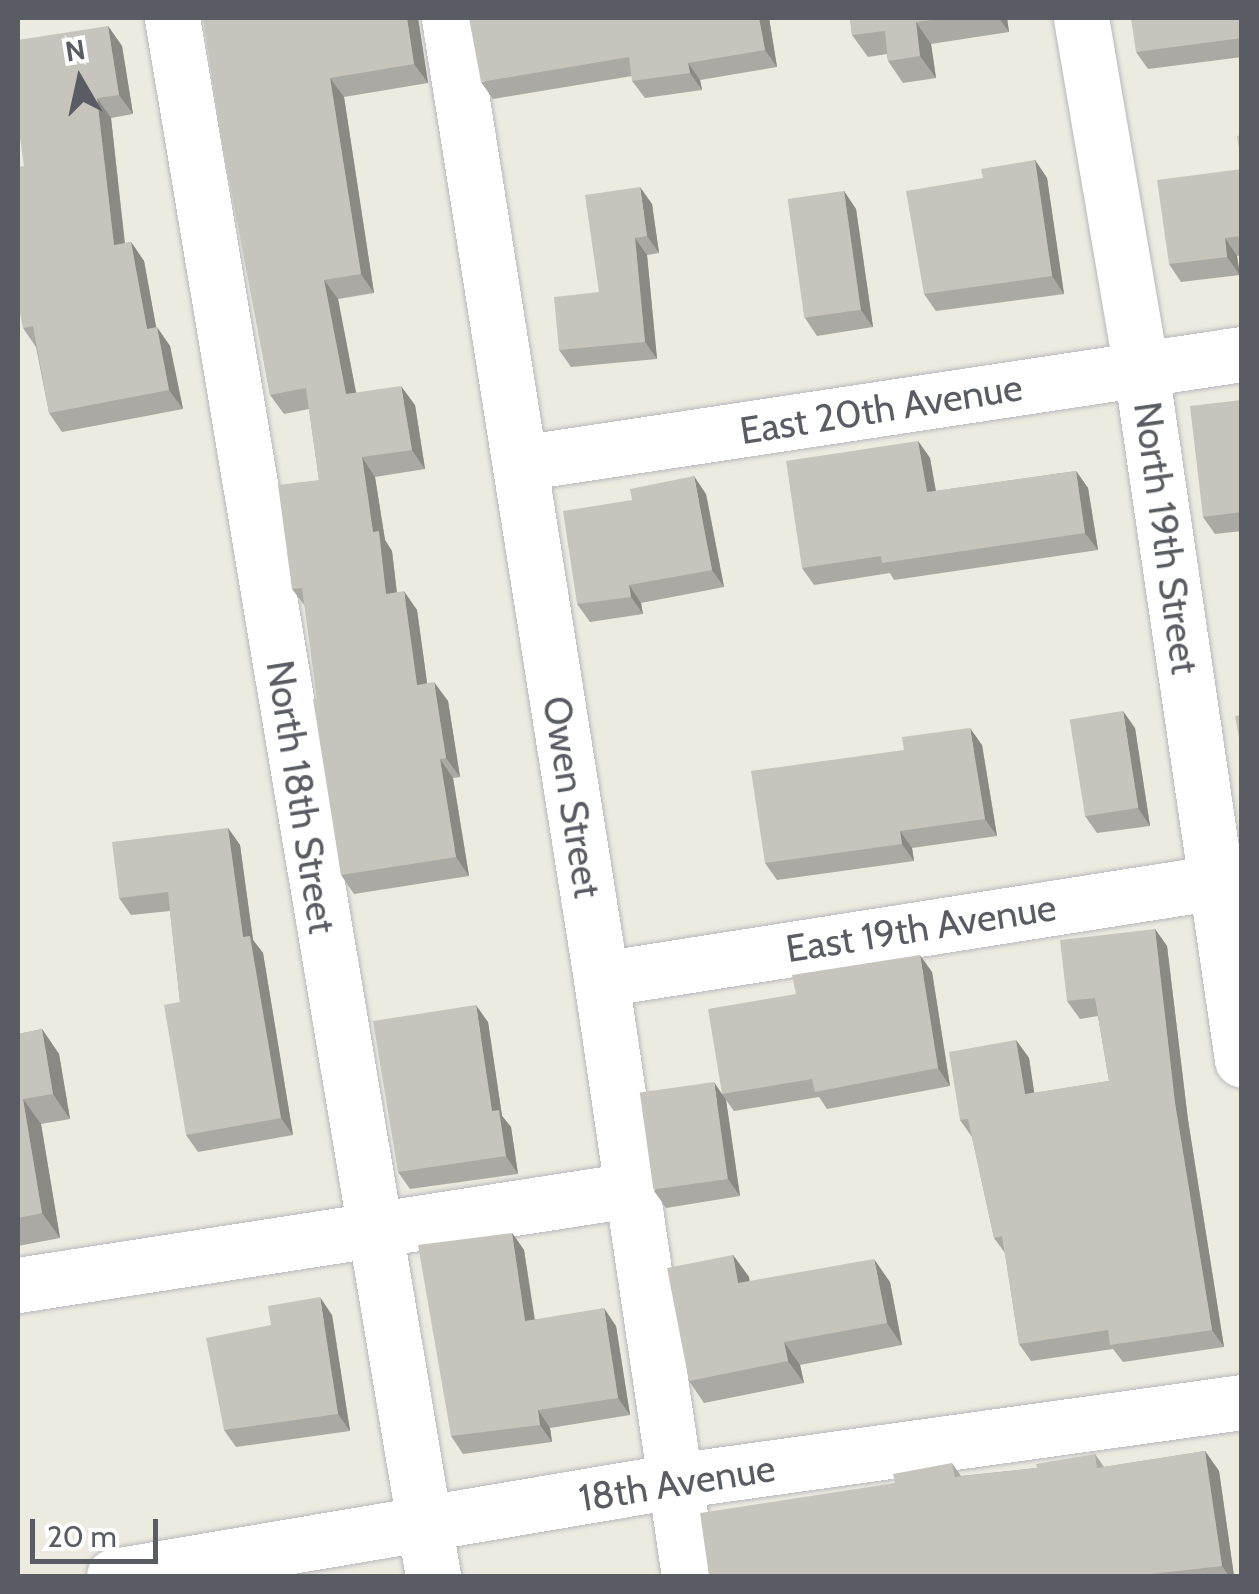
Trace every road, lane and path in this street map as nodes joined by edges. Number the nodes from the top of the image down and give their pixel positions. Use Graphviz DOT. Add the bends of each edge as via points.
graph roads {
  1 [pos="172,18"];
  2 [pos="449,18"];
  3 [pos="1081,18"];
  4 [pos="1242,354"];
  5 [pos="1141,370"];
  6 [pos="520,463"];
  7 [pos="1229,879"];
  8 [pos="601,979"];
  9 [pos="1242,1060"];
  10 [pos="630,1190"];
  11 [pos="372,1230"];
  12 [pos="18,1286"];
  13 [pos="1242,1402"];
  14 [pos="674,1481"];
  15 [pos="430,1551"];
  16 [pos="114,1576"];
  17 [pos="689,1576"];
  1 -- 11 [label="street, North 18th Street"];
  2 -- 6 [label="street, Owen Street"];
  3 -- 5 [label="street, North 19th Street"];
  4 -- 5 [label="street, East 20th Avenue"];
  5 -- 6 [label="street, East 20th Avenue"];
  5 -- 7 [label="street, North 19th Street"];
  6 -- 8 [label="street, Owen Street"];
  7 -- 8 [label="street, East 19th Avenue"];
  7 -- 9 [label="street, North 19th Street"];
  8 -- 10 [label="street, Owen Street"];
  10 -- 11 [label="street"];
  10 -- 14 [label="street, Owen Street"];
  11 -- 12 [label="street"];
  11 -- 15 [label="street, North 18th Street"];
  13 -- 14 [label="street, 18th Avenue"];
  14 -- 15 [label="street, 18th Avenue"];
  14 -- 17 [label="street, Owen Street"];
  15 -- 16 [label="street, 18th Avenue"];
}
